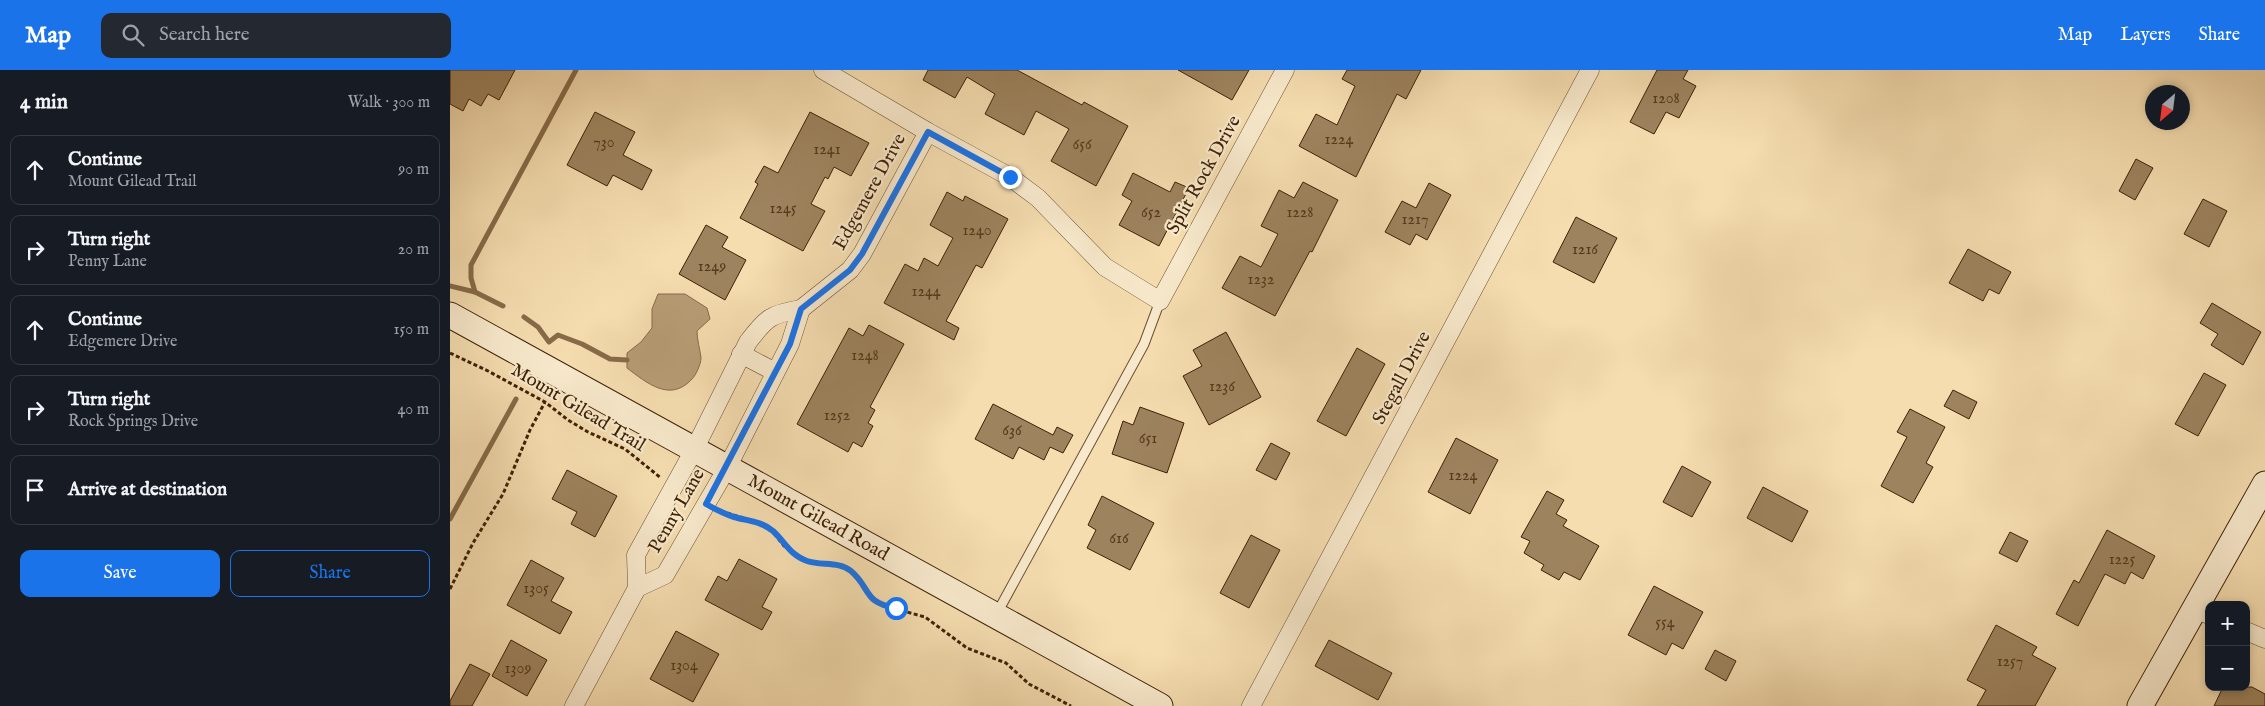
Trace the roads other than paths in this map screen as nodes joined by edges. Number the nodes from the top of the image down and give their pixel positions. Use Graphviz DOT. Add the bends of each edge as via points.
graph roads {
  1 [pos="823,70"];
  2 [pos="1285,70"];
  3 [pos="1590,70"];
  4 [pos="928,132"];
  5 [pos="1160,301"];
  6 [pos="801,309"];
  7 [pos="450,315"];
  8 [pos="742,354"];
  9 [pos="775,372"];
  10 [pos="694,450"];
  11 [pos="727,468"];
  12 [pos="2265,484"];
  13 [pos="637,588"];
  14 [pos="2202,612"];
  15 [pos="996,616"];
  16 [pos="2250,633"];
  17 [pos="2265,639"];
  18 [pos="574,706"];
  19 [pos="1160,706"];
  20 [pos="1251,706"];
  21 [pos="2140,706"];
  1 -- 4 [label="street"];
  2 -- 5 [label="street, Split Rock Drive"];
  3 -- 20 [label="street, Stegall Drive"];
  4 -- 5 [label="street" via="1026,188 1105,267"];
  4 -- 6 [label="street, Edgemere Drive" via="862,254 850,270"];
  5 -- 15 [label="lane" via="1144,344"];
  6 -- 8 [label="street, Edgemere Drive" via="776,313 759,327"];
  6 -- 9 [label="street" via="790,344"];
  7 -- 10 [label="street, Mount Gilead Road"];
  8 -- 9 [label="street"];
  8 -- 10 [label="street, Edgemere Drive"];
  9 -- 11 [label="street"];
  10 -- 11 [label="street, Mount Gilead Road"];
  10 -- 13 [label="street, Penny Lane" via="636,555"];
  11 -- 13 [label="street, Penny Lane" via="665,575"];
  11 -- 15 [label="street, Mount Gilead Road"];
  12 -- 14 [label="street"];
  13 -- 18 [label="street, Penny Lane"];
  14 -- 21 [label="street"];
  15 -- 19 [label="street, Mount Gilead Road"];
  16 -- 17 [label="street"];
}
